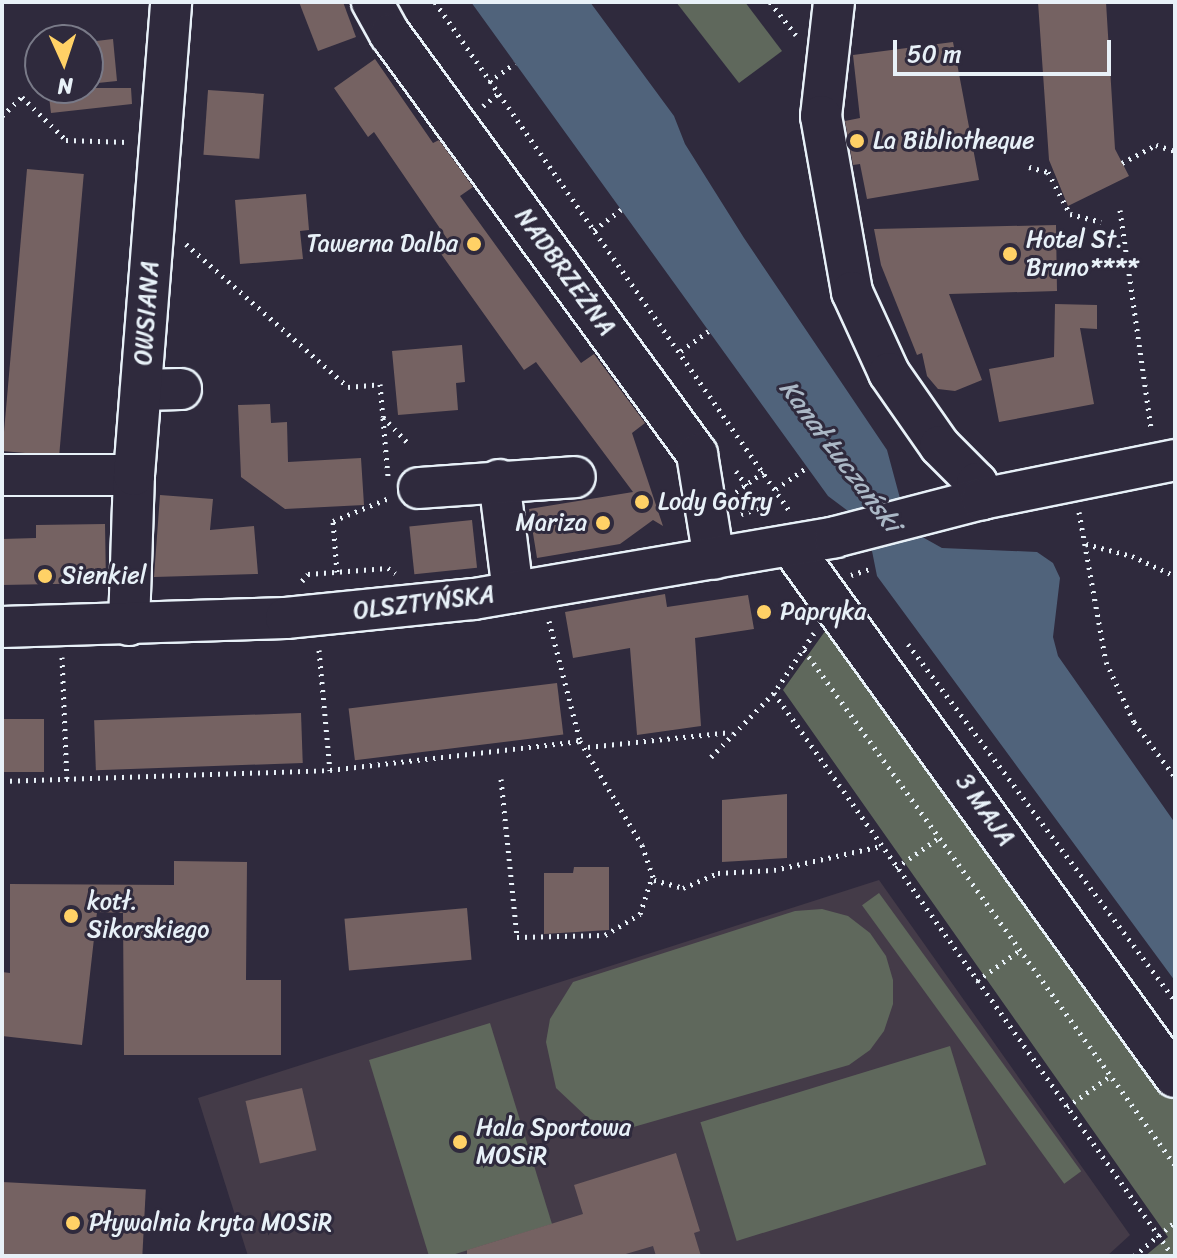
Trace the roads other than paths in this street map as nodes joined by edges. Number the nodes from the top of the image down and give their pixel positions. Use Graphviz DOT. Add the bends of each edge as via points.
graph roads {
  1 [pos="171,2"];
  2 [pos="372,2"];
  3 [pos="834,2"];
  4 [pos="181,389"];
  5 [pos="141,390"];
  6 [pos="1175,460"];
  7 [pos="2,475"];
  8 [pos="134,475"];
  9 [pos="575,477"];
  10 [pos="499,480"];
  11 [pos="419,488"];
  12 [pos="966,503"];
  13 [pos="791,546"];
  14 [pos="714,559"];
  15 [pos="529,600"];
  16 [pos="129,625"];
  17 [pos="2,627"];
  18 [pos="1175,1077"];
  1 -- 5 [label="street, OWSIANA"];
  2 -- 14 [label="street, NADBRZEŻNA" via="390,34 697,454"];
  3 -- 12 [label="street" via="821,116 852,292 889,373 940,446 977,483"];
  4 -- 5 [label="street"];
  5 -- 8 [label="street, OWSIANA"];
  6 -- 12 [label="street, OLSZTYŃSKA"];
  7 -- 8 [label="street"];
  8 -- 16 [label="street, OWSIANA"];
  9 -- 10 [label="street"];
  10 -- 11 [label="street"];
  10 -- 15 [label="street"];
  12 -- 13 [label="street, OLSZTYŃSKA"];
  13 -- 14 [label="street, OLSZTYŃSKA"];
  13 -- 18 [label="street, 3 MAJA"];
  14 -- 15 [label="street, OLSZTYŃSKA"];
  15 -- 16 [label="street, OLSZTYŃSKA"];
  16 -- 17 [label="street, OLSZTYŃSKA"];
}
